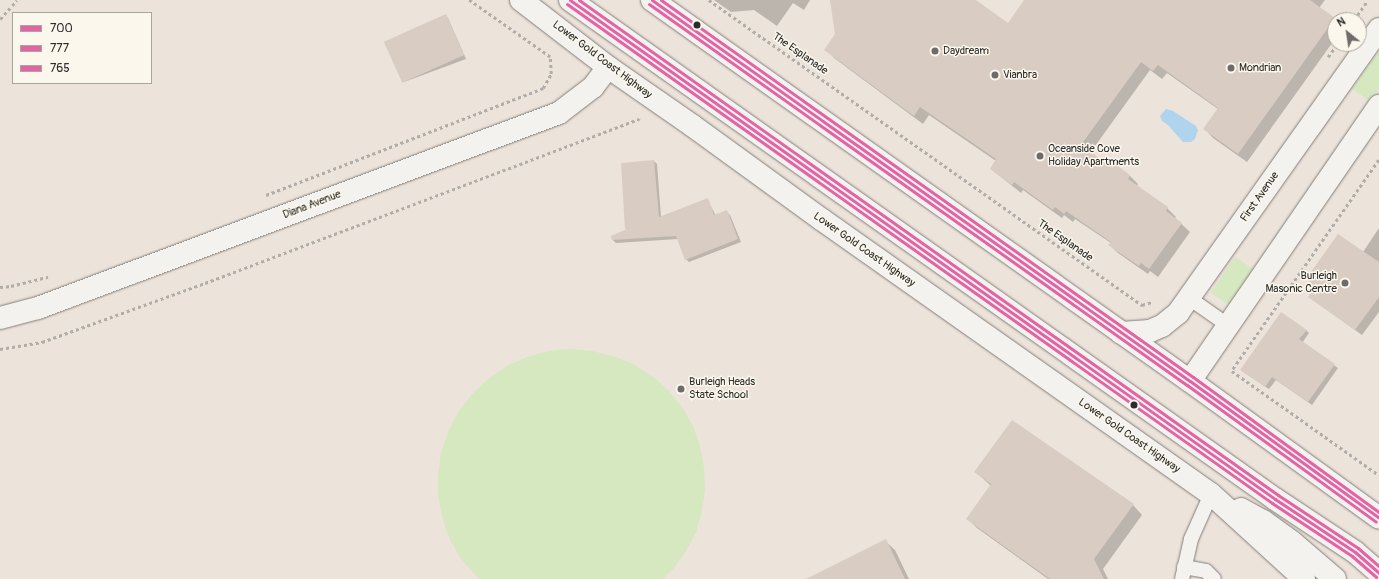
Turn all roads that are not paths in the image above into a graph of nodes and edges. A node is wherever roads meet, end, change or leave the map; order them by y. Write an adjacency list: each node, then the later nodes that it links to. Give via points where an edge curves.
1 (521, 0): 5 (main road, Lower Gold Coast Highway)
2 (570, 0): 15 (main road, via 1268,494 1355,552)
3 (652, 0): 10 (main road)
4 (1379, 29): 7 (main road, First Avenue)
5 (608, 67): 8 (main road, Diana Avenue, via 593,87 559,113 38,308); 12 (main road, Lower Gold Coast Highway)
6 (1379, 106): 9 (main road)
7 (1189, 298): 9 (lane); 10 (main road, First Avenue, via 1178,313 1162,326 1150,331)
8 (0, 318)
9 (1229, 326): 11 (main road)
10 (1121, 333): 11 (main road)
11 (1190, 381): 13 (main road)
12 (1212, 494): 14 (lane, via 1191,540); 17 (main road, Lower Gold Coast Highway); 18 (main road, Lower Gold Coast Highway, via 1263,521 1305,551)
13 (1379, 518)
14 (1183, 573): 16 (lane, via 1206,571)
15 (1379, 573)
16 (1214, 579)
17 (1304, 579)
18 (1335, 579)

